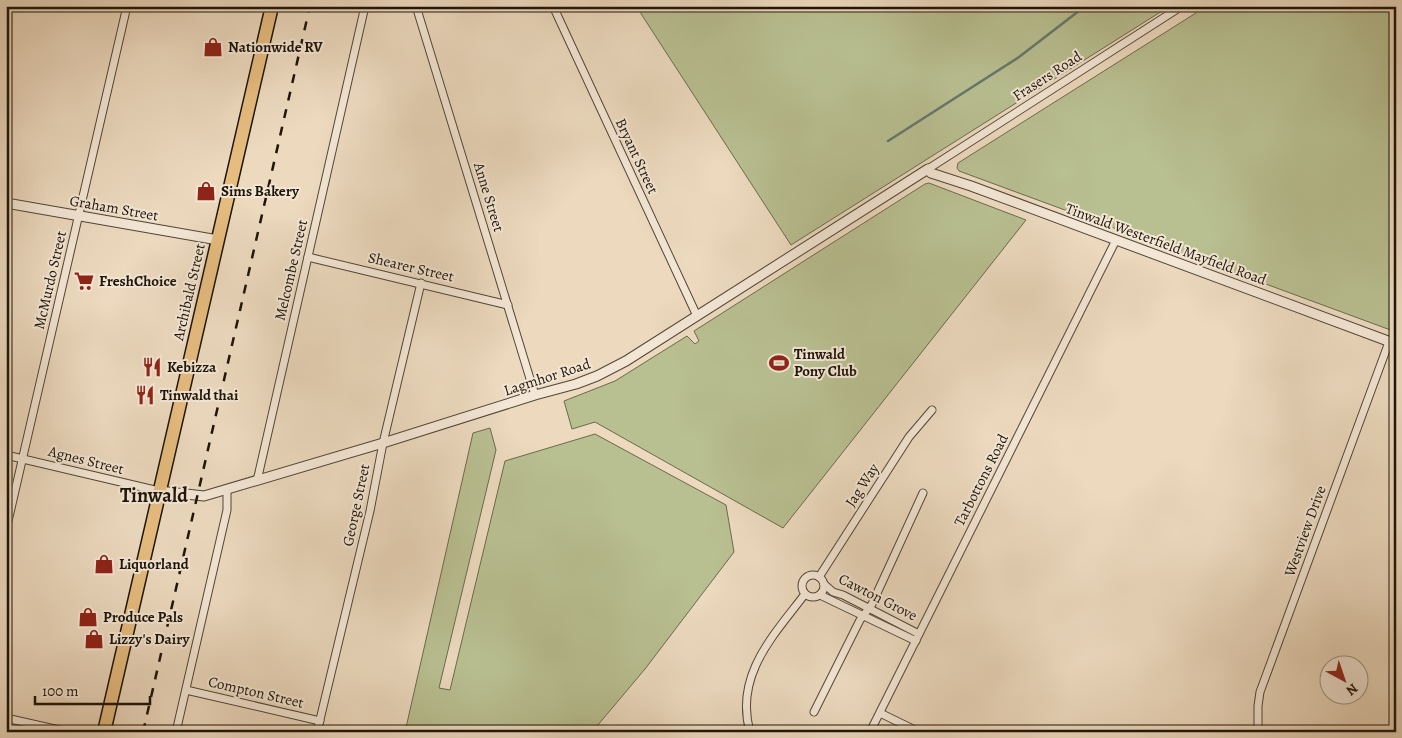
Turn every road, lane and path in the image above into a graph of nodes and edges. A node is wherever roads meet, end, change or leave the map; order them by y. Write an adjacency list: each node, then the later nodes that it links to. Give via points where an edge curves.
1 (127, 6): 9 (street, McMurdo Street)
2 (272, 6): 10 (highway, Archibald Street)
3 (365, 6): 12 (street, Melcombe Street)
4 (416, 6): 14 (street, Anne Street)
5 (553, 6): 15 (street, Bryant Street)
6 (1182, 6): 7 (street, Frasers Road)
7 (928, 168): 11 (street, Tinwald Westerfield Mayfield Road, via 931,173); 15 (street, Lagmhor Road)
8 (6, 202): 9 (street, Graham Street)
9 (79, 216): 10 (street, Graham Street); 21 (street, McMurdo Street)
10 (218, 240): 24 (highway, Archibald Street)
11 (1116, 240): 16 (street, Tinwald Westerfield Mayfield Road); 33 (street, Tarbottons Road)
12 (308, 257): 13 (street, Shearer Street); 22 (street, Melcombe Street)
13 (421, 283): 14 (street, Shearer Street); 19 (street, George Street)
14 (508, 305): 17 (street, Anne Street)
15 (697, 316): 17 (street, Lagmhor Road, via 612,369 576,384)
16 (1393, 343): 47 (street, Westview Drive, via 1260,692)
17 (535, 395): 19 (street, Lagmhor Road)
18 (932, 410): 27 (street, Jag Way, via 910,437)
19 (383, 443): 22 (street, Lagmhor Road); 39 (street, George Street, via 370,512)
20 (6, 455): 21 (street, Agnes Street)
21 (23, 459): 24 (street, Agnes Street); 26 (street, McMurdo Street)
22 (257, 481): 23 (street, Lagmhor Road)
23 (227, 489): 24 (street, Lagmhor Road, via 198,496); 35 (street, via 227,510)
24 (159, 491): 41 (highway, Archibald Street)
25 (924, 493): 31 (street)
26 (6, 530)
27 (819, 577): 28 (street); 29 (street, via 804,579)
28 (824, 584): 30 (street); 31 (street, Cawton Grove)
29 (805, 594): 30 (street, via 812,597); 44 (street, via 770,638 753,671 747,706)
30 (820, 594): 32 (street, Cawton Grove)
31 (868, 608): 32 (street); 33 (street, Cawton Grove)
32 (863, 616): 34 (street, Cawton Grove); 36 (street)
33 (919, 634): 34 (street, Tarbottons Road)
34 (916, 641): 37 (street, Tarbottons Road)
35 (186, 690): 39 (street, Compton Street); 42 (street)
36 (814, 712)
37 (880, 712): 45 (street, Tarbottons Road); 46 (street)
38 (6, 718): 40 (street)
39 (320, 721): 43 (street, George Street)
40 (68, 732)
41 (104, 732)
42 (176, 732)
43 (317, 732)
44 (750, 732)
45 (870, 732)
46 (919, 732)
47 (1258, 732)

